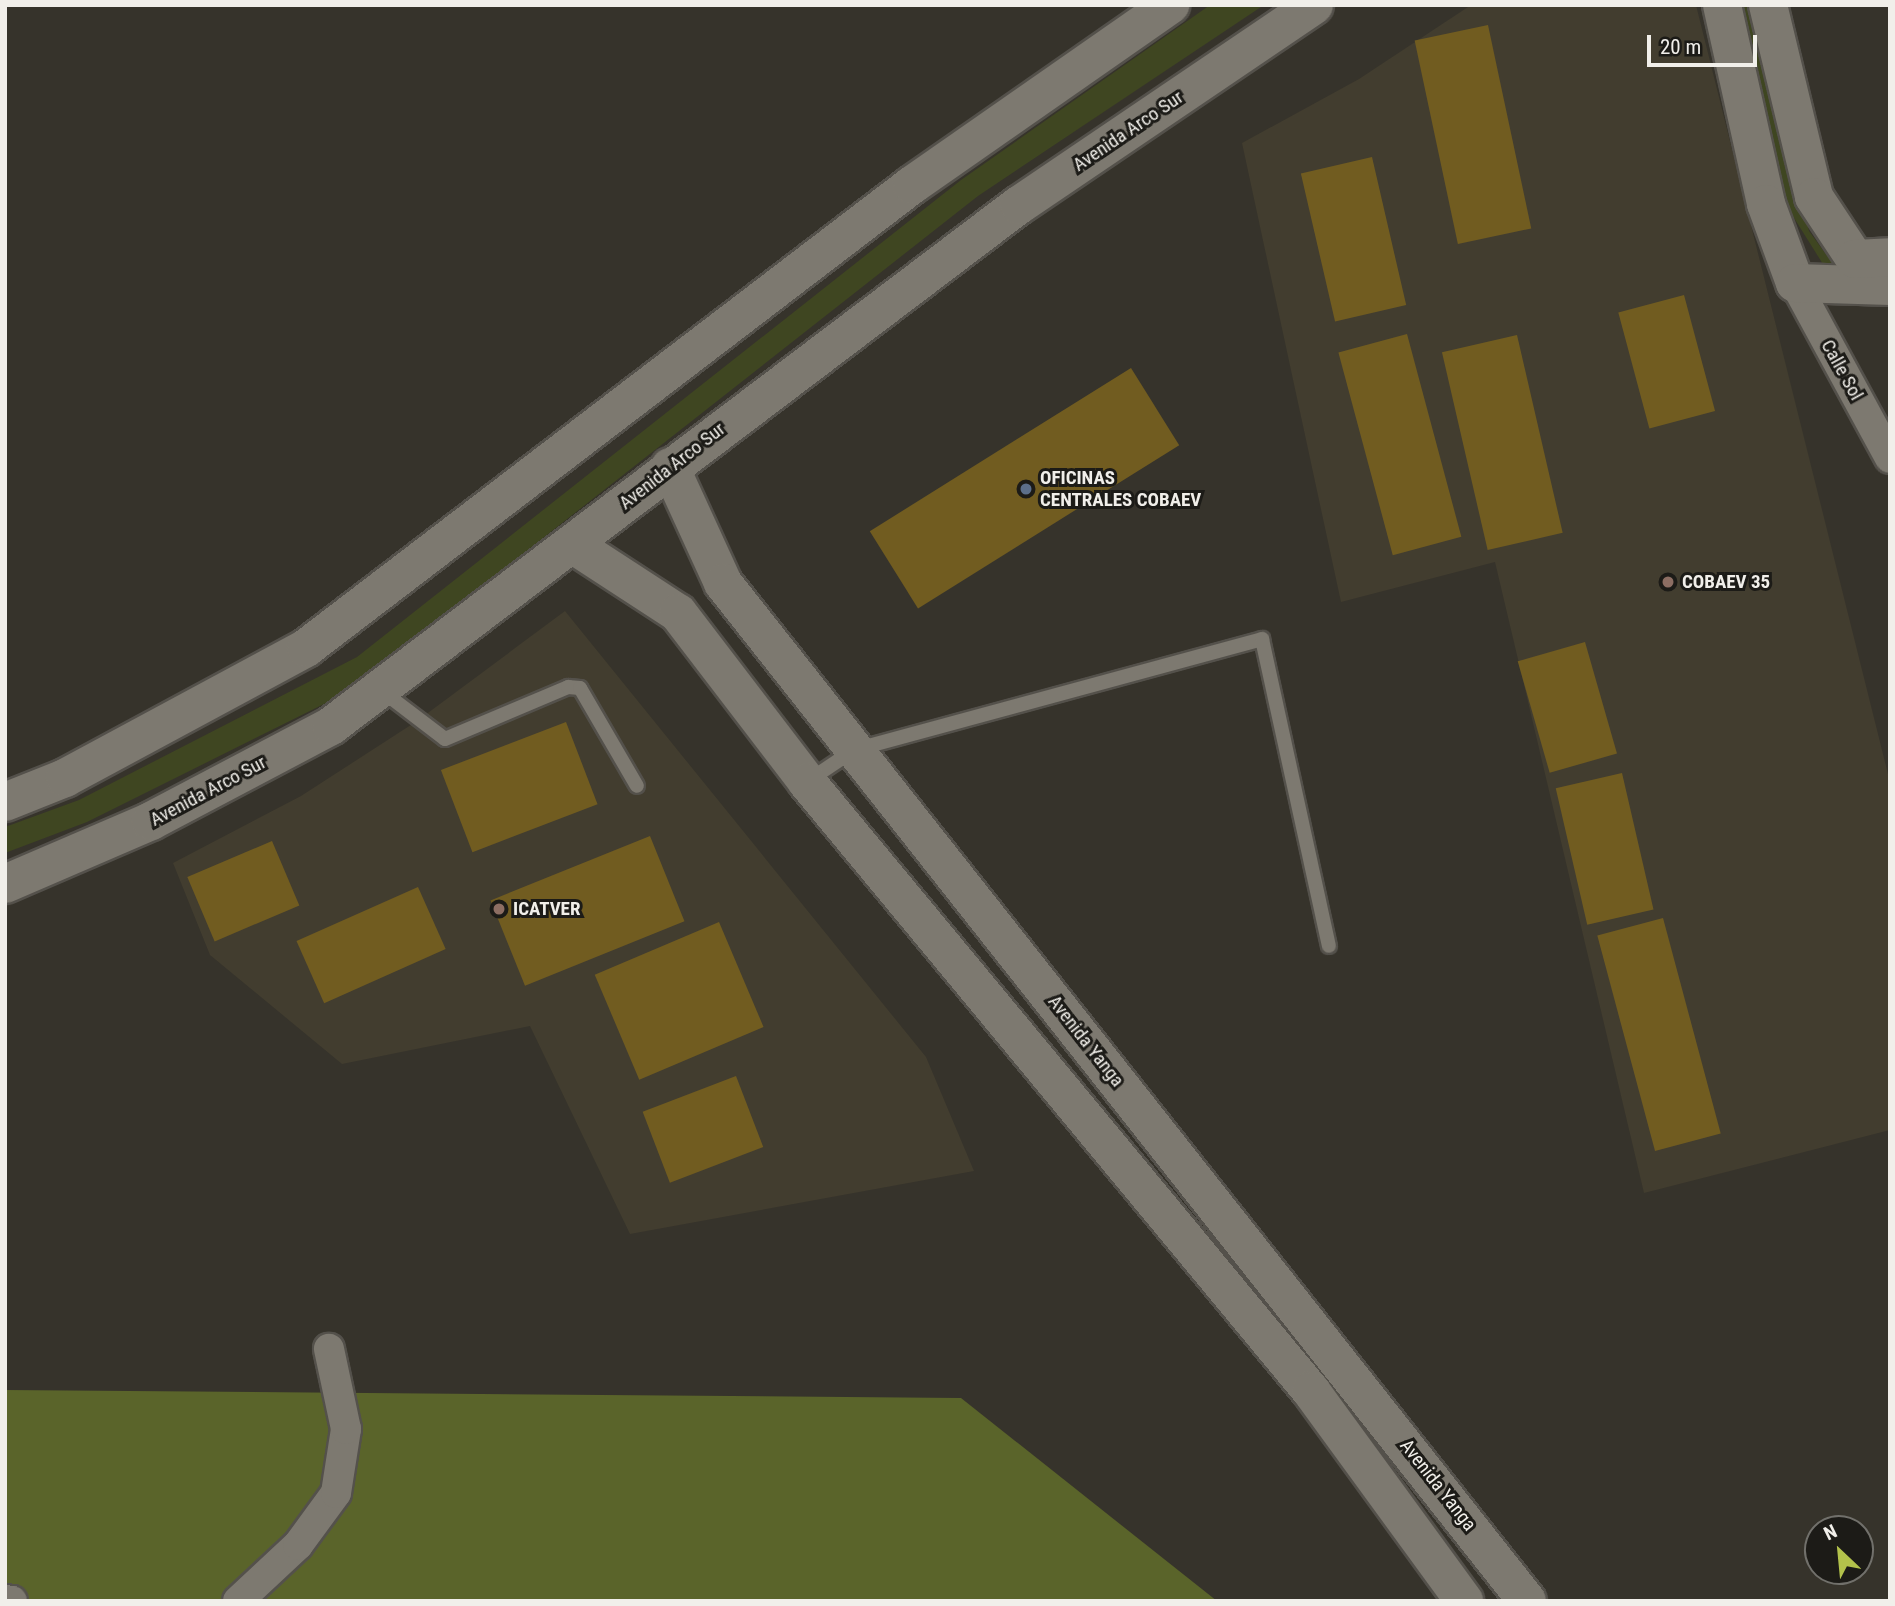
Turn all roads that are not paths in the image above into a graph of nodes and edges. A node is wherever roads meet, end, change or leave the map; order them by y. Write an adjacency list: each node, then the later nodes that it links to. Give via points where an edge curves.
1 (1170, 5): 17 (street, via 912,185 306,648 65,778)
2 (1314, 5): 9 (street, Avenida Arco Sur, via 1019,205)
3 (1722, 5): 6 (street, via 1766,204)
4 (1768, 5): 5 (street, via 1814,197 1855,258)
5 (1890, 257)
6 (1795, 283): 7 (street); 8 (street, Calle Sol)
7 (1890, 286)
8 (1890, 458)
9 (670, 467): 10 (street, Avenida Arco Sur); 11 (street, Avenida Yanga)
10 (572, 544): 12 (street); 13 (street, Avenida Arco Sur)
11 (723, 583): 12 (street); 14 (street, Avenida Yanga)
12 (678, 613): 15 (street)
13 (380, 689): 16 (lane, via 445,739 568,687 580,688); 18 (street, Avenida Arco Sur, via 331,726 151,821)
14 (854, 750): 15 (lane); 19 (lane, via 1262,639); 25 (street, Avenida Yanga)
15 (807, 782): 24 (street, via 1311,1391)
16 (637, 786)
17 (5, 802)
18 (5, 884)
19 (1329, 946)
20 (329, 1349): 23 (street, via 346,1429 336,1493 298,1545)
21 (5, 1600): 22 (street)
22 (12, 1601)
23 (239, 1601)
24 (1464, 1601)
25 (1527, 1601)

